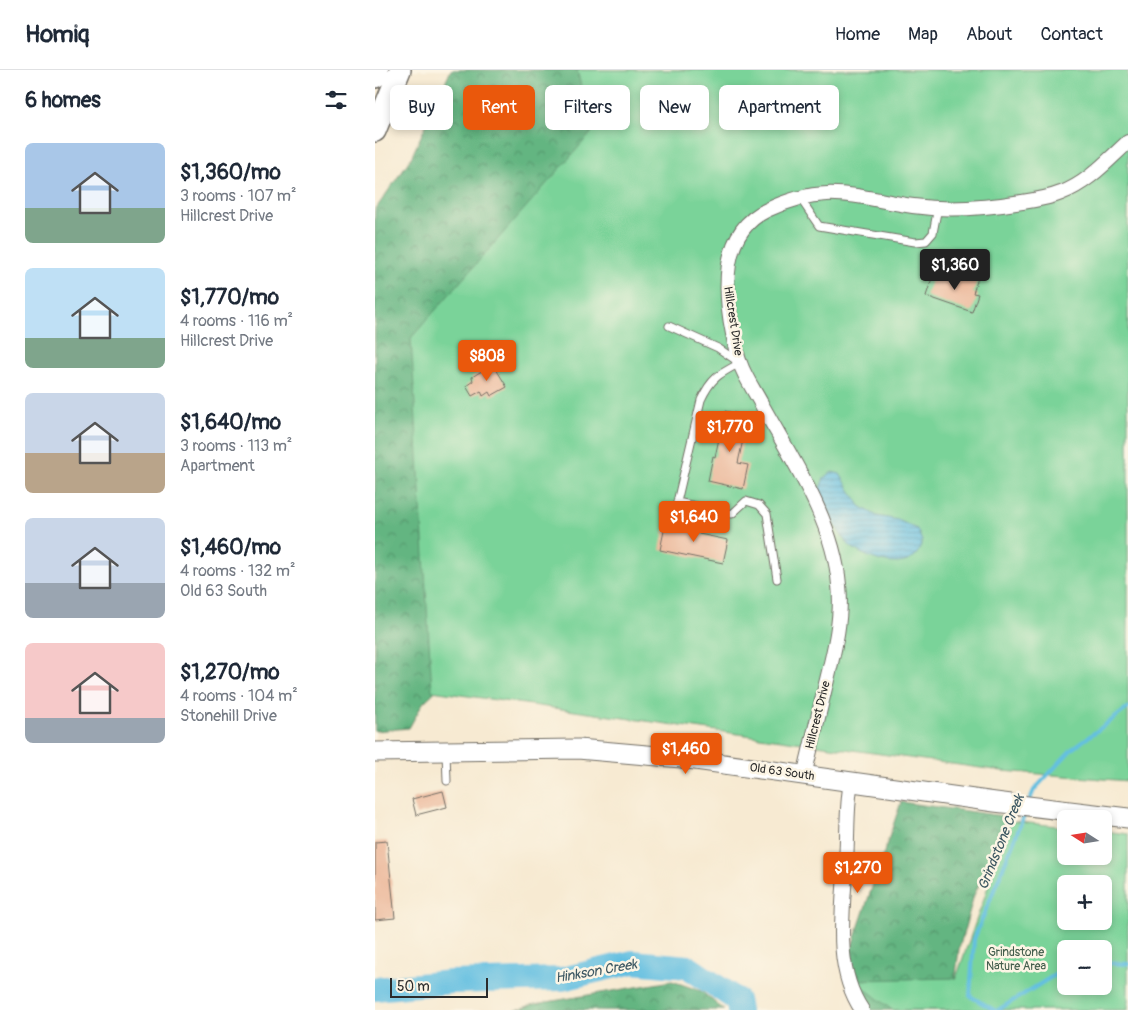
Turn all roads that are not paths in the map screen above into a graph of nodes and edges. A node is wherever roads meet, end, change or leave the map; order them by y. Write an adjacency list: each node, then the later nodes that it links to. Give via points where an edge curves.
1 (379, 70): 3 (main road)
2 (400, 70): 4 (main road)
3 (375, 77)
4 (375, 131)
5 (1128, 142): 7 (street, Hillcrest Drive, via 1091,176 1062,193 995,207)
6 (800, 198): 7 (street, Hillcrest Drive, via 841,193); 7 (lane, via 819,226 915,242 926,241 933,233); 9 (street, Hillcrest Drive, via 757,215 741,231 732,250 727,270 727,294)
7 (938, 207)
8 (669, 326): 9 (lane, via 718,348)
9 (740, 363): 10 (lane, via 719,374 708,385 701,400 677,502 733,514 746,501 759,505 767,514); 13 (street, Hillcrest Drive, via 807,488 830,539 839,585 833,656)
10 (777, 579)
11 (446, 750): 12 (main road, Old 63 South); 13 (main road, Old 63 South, via 578,748 681,758); 14 (lane)
12 (375, 752)
13 (804, 776): 15 (main road, Old 63 South)
14 (447, 781)
15 (851, 782): 16 (main road, Old 63 South); 17 (street, via 841,915 844,961 850,987)
16 (1128, 818)
17 (862, 1010)

